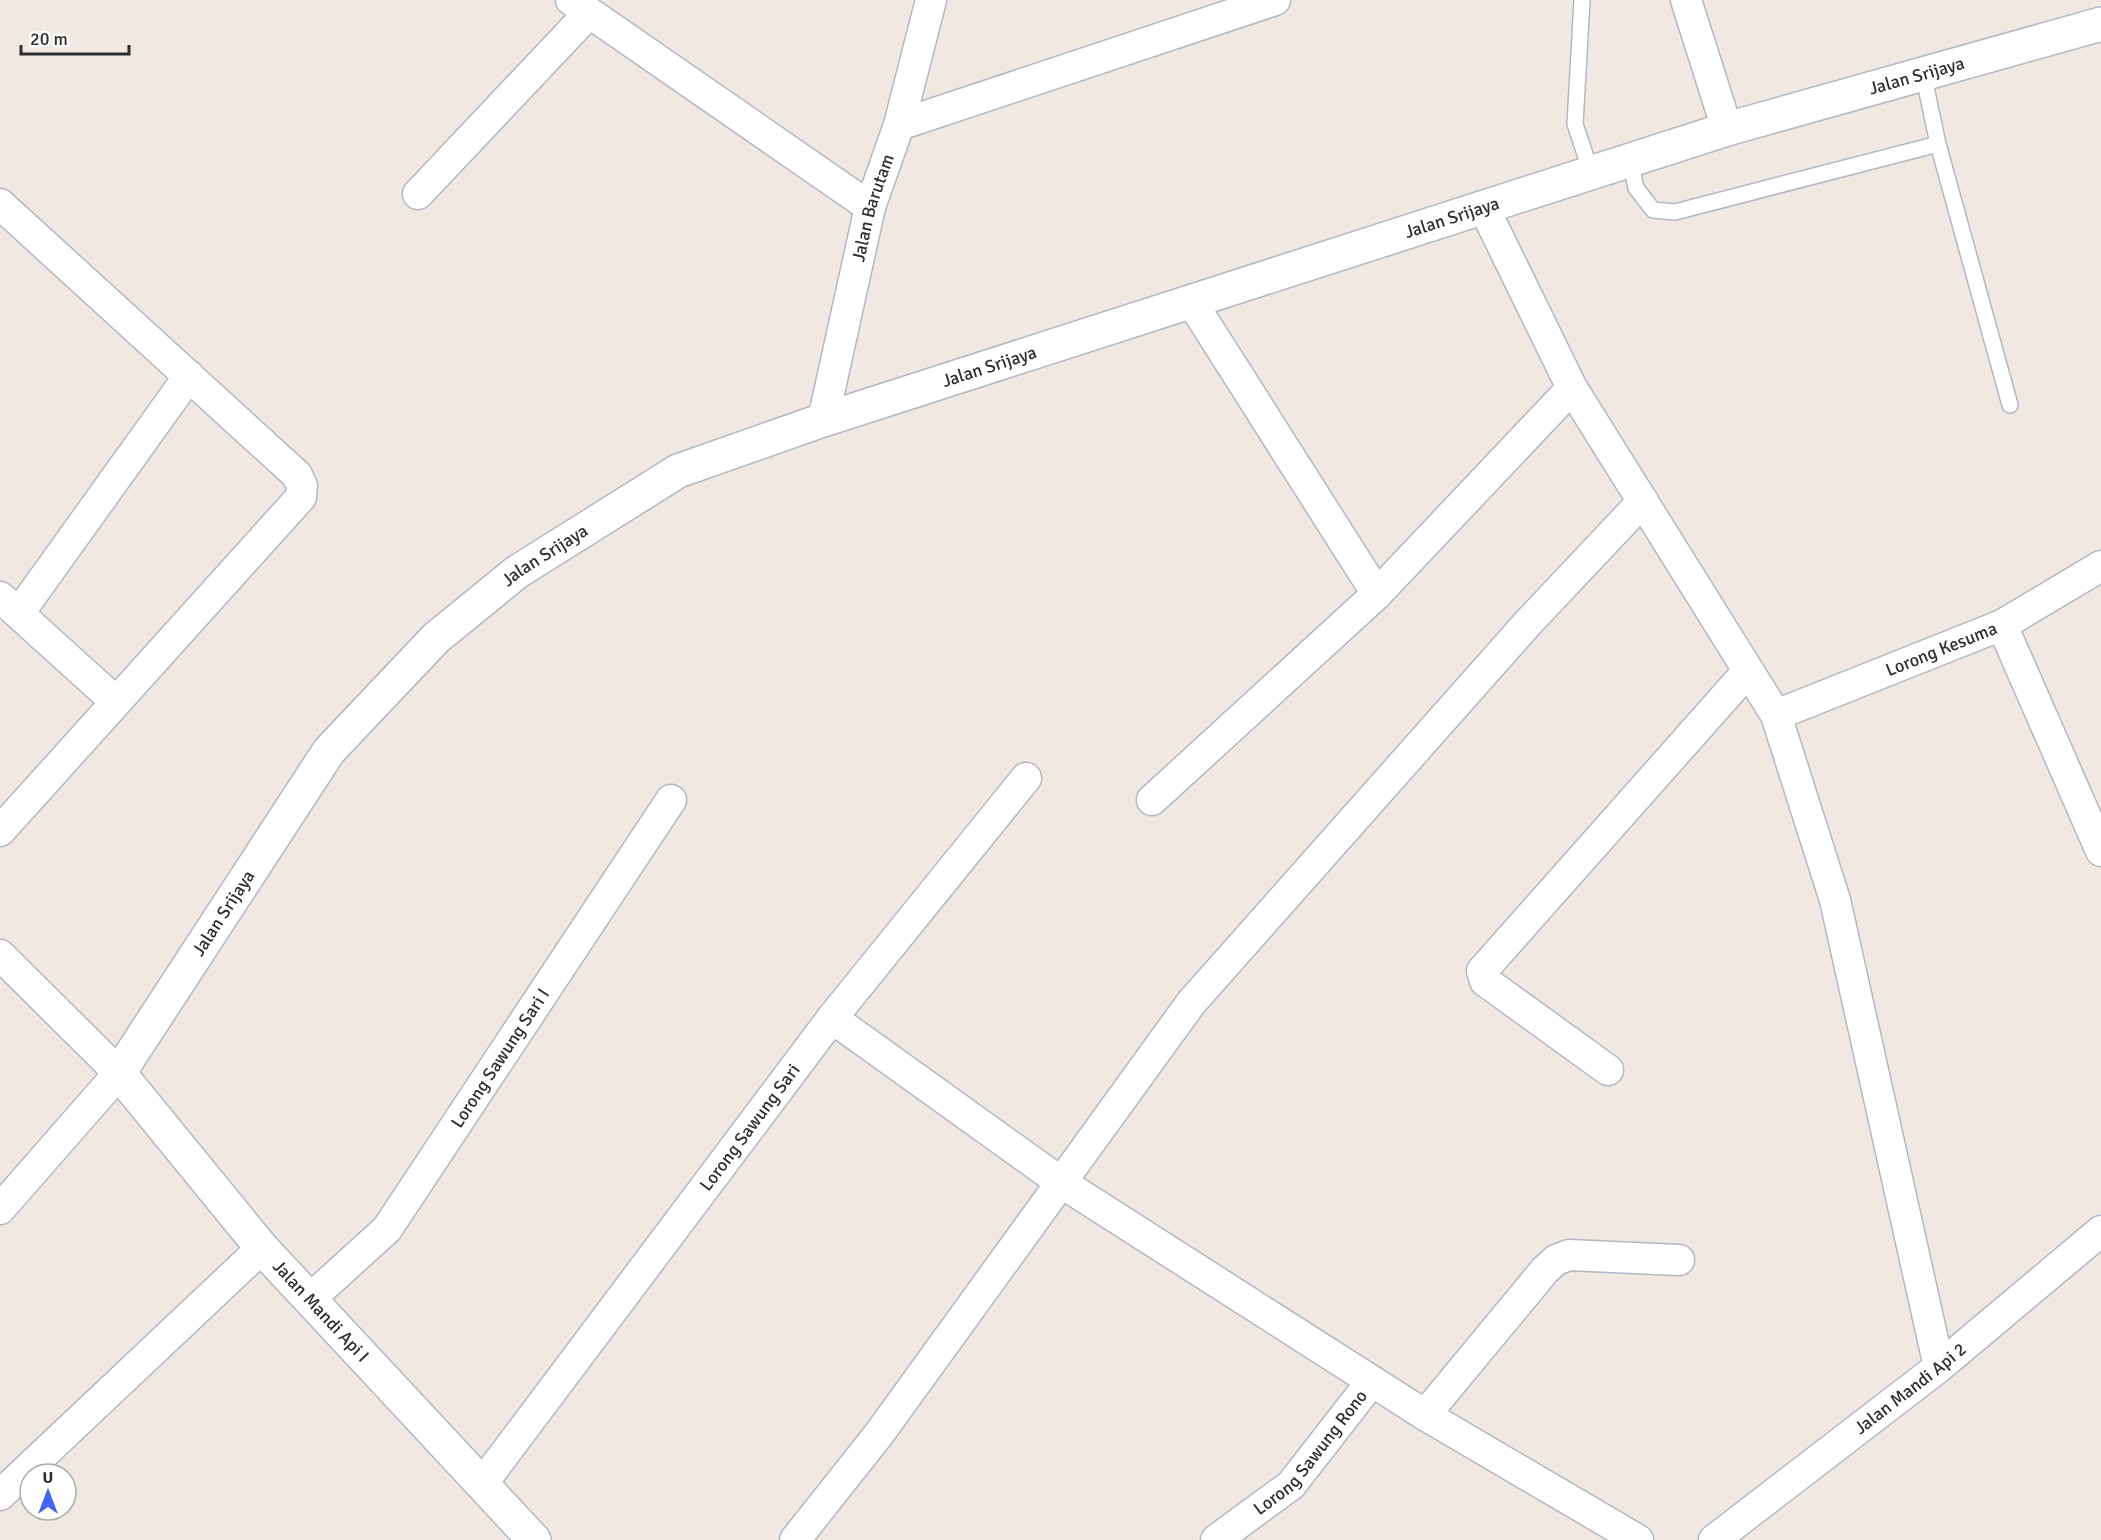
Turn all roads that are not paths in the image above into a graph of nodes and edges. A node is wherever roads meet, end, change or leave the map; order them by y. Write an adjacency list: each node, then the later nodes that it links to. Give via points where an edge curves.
1 (931, 0): 8 (street, Jalan Barutam)
2 (1275, 0): 8 (street)
3 (1582, 0): 12 (lane, via 1575,124)
4 (1686, 0): 9 (street)
5 (580, 6): 13 (street); 16 (street)
6 (2101, 24): 7 (street, Jalan Srijaya)
7 (1923, 73): 9 (street, Jalan Srijaya); 10 (lane)
8 (899, 125): 16 (street, Jalan Barutam)
9 (1727, 129): 11 (street, Jalan Srijaya)
10 (1938, 144): 11 (lane, via 1675,212 1653,210 1635,188); 20 (lane)
11 (1629, 160): 12 (street, Jalan Srijaya)
12 (1591, 172): 15 (street, Jalan Srijaya)
13 (418, 194)
14 (0, 204): 18 (street)
15 (1484, 206): 17 (street, Jalan Srijaya); 19 (street)
16 (870, 207): 21 (street, Jalan Barutam)
17 (1191, 301): 21 (street, Jalan Srijaya); 24 (street)
18 (189, 376): 25 (street); 28 (street, via 297,475 301,497)
19 (1572, 388): 22 (street); 24 (street)
20 (2010, 405)
21 (822, 420): 38 (street, Jalan Srijaya, via 678,471 517,572 436,638 329,751)
22 (1643, 501): 27 (street); 39 (street, via 1527,624 1191,1003)
23 (2101, 566): 26 (street, Lorong Kesuma)
24 (1377, 594): 32 (street)
25 (9, 605): 28 (street)
26 (2002, 625): 29 (street, Lorong Kesuma); 34 (street)
27 (1748, 671): 29 (street); 37 (street, via 1482,971 1485,981)
28 (115, 700): 33 (street)
29 (1776, 716): 45 (street, via 1835,900)
30 (1026, 778): 36 (street, Lorong Sawung Sari)
31 (671, 800): 44 (street, Lorong Sawung Sari I, via 387,1229)
32 (1152, 800)
33 (0, 831)
34 (2101, 850)
35 (0, 955): 38 (street)
36 (831, 1018): 39 (street); 48 (street, Lorong Sawung Sari)
37 (1608, 1071)
38 (119, 1074): 40 (street); 42 (street, Jalan Mandi Api I)
39 (1062, 1184): 46 (street); 51 (street, via 879,1434)
40 (0, 1209)
41 (2101, 1231): 45 (street, Jalan Mandi Api 2)
42 (262, 1248): 44 (street, Jalan Mandi Api I); 49 (street)
43 (1679, 1260): 47 (street, via 1569,1255 1556,1260)
44 (310, 1299): 48 (street, Jalan Mandi Api I)
45 (1939, 1367): 54 (street, Jalan Mandi Api 2)
46 (1372, 1381): 47 (street); 52 (street, Lorong Sawung Rono, via 1291,1485)
47 (1425, 1415): 53 (street)
48 (482, 1484): 50 (street, Jalan Mandi Api I)
49 (0, 1495)
50 (534, 1540)
51 (795, 1540)
52 (1216, 1540)
53 (1638, 1540)
54 (1714, 1540)

